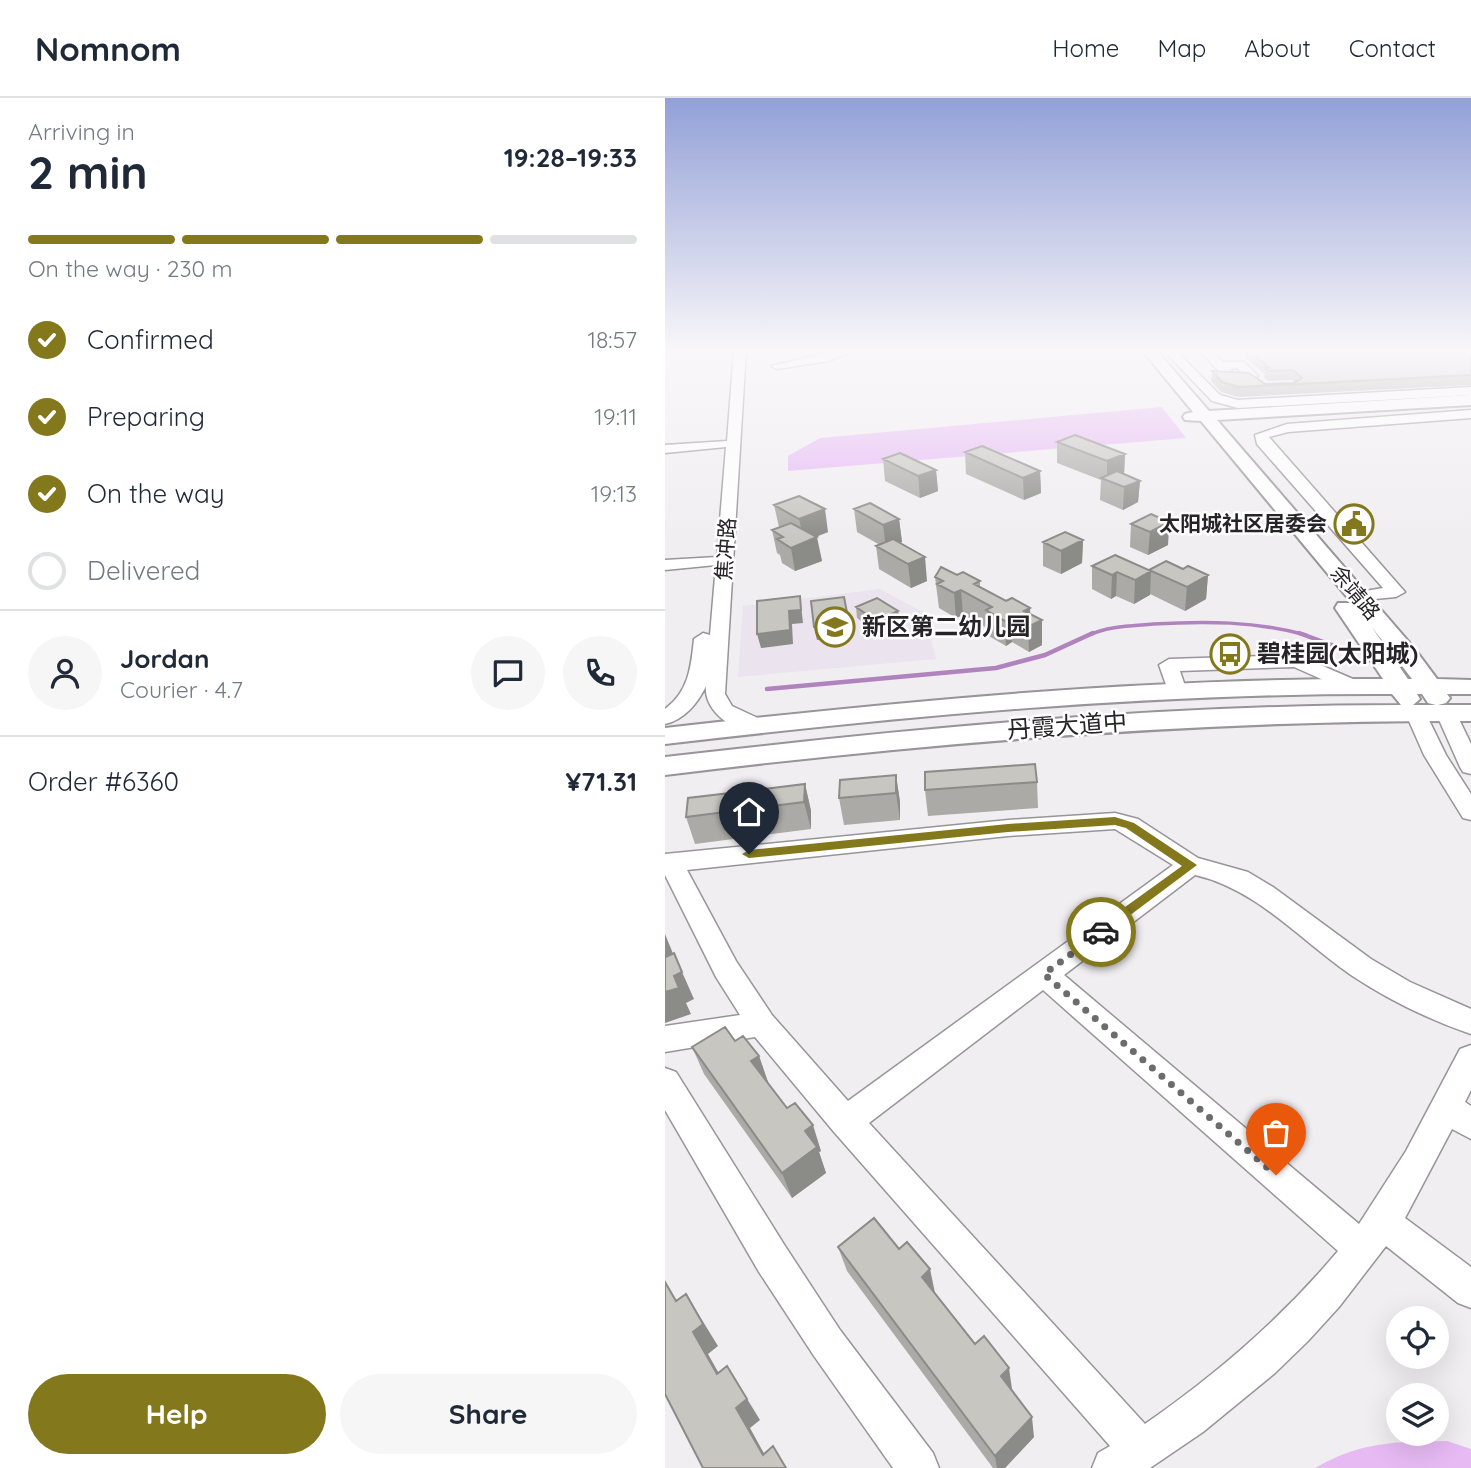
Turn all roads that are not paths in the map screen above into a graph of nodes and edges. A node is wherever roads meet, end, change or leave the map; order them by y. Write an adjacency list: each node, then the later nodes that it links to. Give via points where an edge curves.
1 (726, 414): 8 (street, 焦冲路)
2 (735, 414): 19 (street, 焦冲路, via 715,694 728,713)
3 (1195, 414): 7 (main road, 余靖路)
4 (1250, 414): 7 (main road)
5 (1373, 414): 7 (main road)
6 (1418, 414): 12 (street, via 1279,429 1262,435 1262,441 1396,592)
7 (1201, 421): 12 (main road, 余靖路); 13 (main road, 余靖路, via 1339,598)
8 (723, 444): 9 (street); 10 (street, 焦冲路)
9 (665, 449)
10 (711, 561): 11 (street); 18 (street, 焦冲路, via 700,676 688,701)
11 (665, 565)
12 (1359, 597): 14 (main road, 余靖路)
13 (1401, 686): 14 (main road, 丹霞大道中); 16 (main road, 余靖路); 19 (main road, 丹霞大道中, via 1177,692)
14 (1431, 687): 15 (main road, 丹霞大道中); 17 (main road, 余靖路)
15 (1471, 687)
16 (1415, 712): 17 (main road, 丹霞大道中); 22 (main road, 丹霞大道中, via 1270,714 1055,727); 23 (street, via 1435,755)
17 (1458, 713): 21 (street)
18 (665, 718)
19 (755, 725): 20 (main road, 丹霞大道中)
20 (665, 736)
21 (1469, 760)
22 (665, 766)
23 (1471, 812)
24 (668, 862): 25 (street, via 1115,821 1130,825); 28 (street, via 726,969)
25 (1191, 865): 26 (street); 27 (street, via 1239,879 1361,967)
26 (1044, 974): 33 (street); 34 (street)
27 (1471, 1022)
28 (762, 1024): 29 (street); 33 (street)
29 (665, 1039)
30 (1471, 1058): 32 (street)
31 (665, 1082): 37 (street, via 827,1343)
32 (1459, 1115): 34 (street)
33 (845, 1122): 36 (street)
34 (1372, 1235): 35 (street); 36 (street, via 1313,1310 1252,1369)
35 (1471, 1290)
36 (1128, 1459)
37 (918, 1468)

